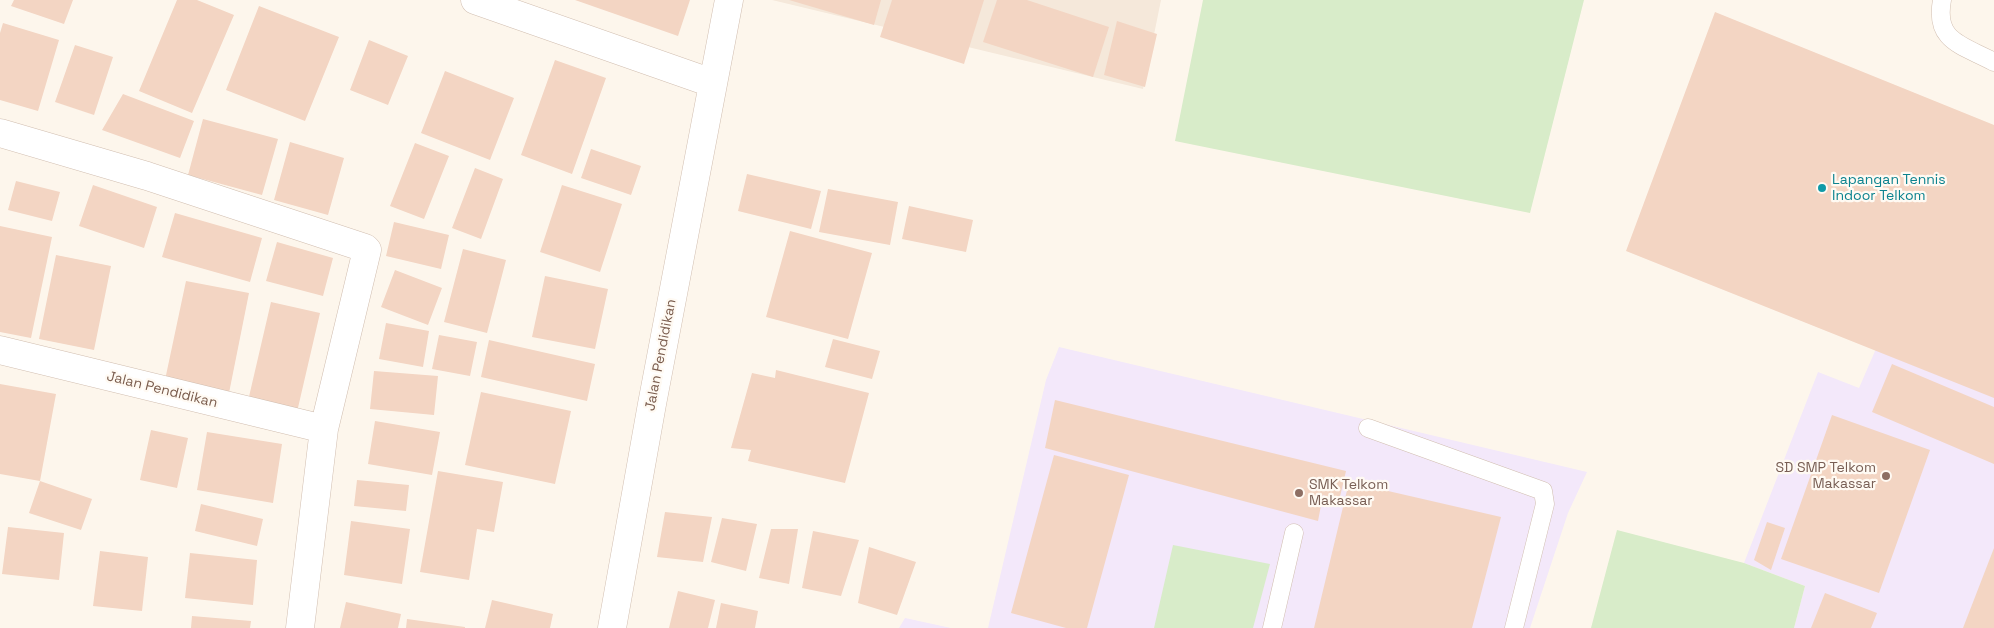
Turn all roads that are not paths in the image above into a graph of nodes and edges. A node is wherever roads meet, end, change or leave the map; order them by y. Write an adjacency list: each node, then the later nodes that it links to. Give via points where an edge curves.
1 (475, 0): 5 (street)
2 (729, 0): 5 (street, Jalan Pendidikan)
3 (1942, 0): 4 (lane, via 1940,18 1947,36)
4 (1994, 62)
5 (712, 82): 12 (street, Jalan Pendidikan)
6 (0, 133): 9 (street, via 148,176 365,248 367,251)
7 (0, 350): 9 (street, Jalan Pendidikan)
8 (1368, 428): 14 (lane, via 1543,492 1545,504)
9 (324, 429): 11 (street)
10 (1294, 532): 13 (lane)
11 (300, 628)
12 (612, 628)
13 (1272, 628)
14 (1514, 628)

